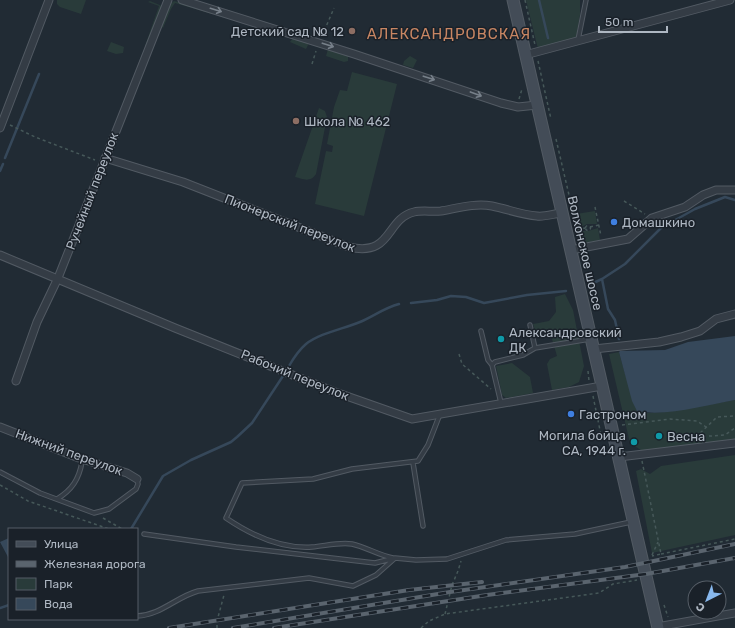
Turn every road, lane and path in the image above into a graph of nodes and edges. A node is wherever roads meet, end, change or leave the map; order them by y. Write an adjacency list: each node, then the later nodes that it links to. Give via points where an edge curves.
1 (49, 0): 17 (street)
2 (168, 0): 19 (street, Ручейный переулок)
3 (182, 0): 15 (street, one-way to 15)
4 (513, 0): 12 (main road, Волхонское шоссе)
5 (525, 0): 11 (path)
6 (586, 0): 10 (lane)
7 (730, 0): 10 (street)
8 (334, 8): 9 (path)
9 (323, 35)
10 (578, 41): 11 (street)
11 (537, 52): 12 (street); 16 (path)
12 (525, 55): 14 (main road, Волхонское шоссе)
13 (523, 88): 15 (path)
14 (537, 105): 15 (street); 24 (main road, Волхонское шоссе)
15 (516, 107)
16 (552, 121)
17 (1, 125): 19 (path)
18 (554, 133): 21 (path)
19 (104, 161): 24 (street, Пионерский переулок, via 183,182 349,247 363,250 380,244 402,220 414,212 478,205 537,216); 32 (street, Ручейный переулок)
20 (735, 190): 30 (street, via 716,190 684,207 652,218 628,239)
21 (569, 197)
22 (624, 201): 25 (path)
23 (595, 207): 27 (path)
24 (561, 213): 30 (main road, Волхонское шоссе)
25 (650, 217)
26 (576, 224): 28 (path)
27 (599, 226): 28 (path); 29 (path)
28 (577, 230): 30 (path)
29 (602, 239)
30 (576, 248): 36 (main road, Волхонское шоссе)
31 (0, 255): 32 (street, Рабочий переулок)
32 (58, 278): 40 (street, Ручейный переулок); 44 (street, Рабочий переулок, via 175,328 385,410 412,419)
33 (735, 314): 36 (street, via 716,319 700,331 659,342)
34 (530, 325): 37 (lane)
35 (481, 331): 39 (lane, via 488,360)
36 (592, 344): 37 (lane); 41 (main road, Волхонское шоссе)
37 (535, 348): 39 (lane, via 523,355)
38 (459, 354): 43 (path, via 462,364 492,390)
39 (492, 365): 43 (lane)
40 (16, 381)
41 (602, 386): 43 (street, Рабочий переулок); 53 (main road, Волхонское шоссе)
42 (593, 398): 50 (path, via 602,440)
43 (498, 403): 44 (street, Рабочий переулок)
44 (440, 413): 55 (lane, via 428,445 418,461)
45 (735, 416): 48 (path, via 717,417)
46 (622, 424): 48 (path, via 670,418 697,421)
47 (0, 427): 54 (street, Нижний переулок)
48 (706, 427): 49 (path)
49 (696, 437)
50 (610, 439)
51 (735, 443): 52 (street)
52 (639, 455): 53 (street); 67 (path, via 644,467)
53 (619, 457): 61 (main road, Волхонское шоссе)
54 (79, 458): 57 (street, Нижний переулок, via 127,473); 59 (lane, via 82,462 78,478 68,492)
55 (413, 463): 62 (lane); 70 (lane, via 402,462 352,469 313,478 242,484 226,518 248,533 291,546 352,544 379,556)
56 (0, 472): 59 (lane)
57 (137, 479): 60 (lane, via 136,489 109,509)
58 (0, 485): 63 (path, via 28,501)
59 (57, 499): 60 (lane)
60 (94, 513): 64 (path)
61 (632, 521): 68 (lane, via 575,534 506,540); 71 (main road, Волхонское шоссе)
62 (423, 526)
63 (106, 528)
64 (120, 528)
65 (144, 534): 70 (lane, via 375,562)
66 (735, 539): 69 (path)
67 (658, 541): 69 (path); 69 (path, via 651,558)
68 (462, 553): 70 (lane, via 446,559); 74 (path)
69 (661, 554)
70 (395, 558): 72 (lane, via 376,575 353,586 309,578)
71 (646, 578): 74 (path, via 613,584 599,592); 78 (main road, Волхонское шоссе)
72 (226, 589): 75 (lane, via 188,594 156,613); 76 (path)
73 (735, 613): 78 (street)
74 (445, 614): 77 (path, via 429,621)
75 (138, 616)
76 (217, 628)
77 (421, 628)
78 (658, 628)

